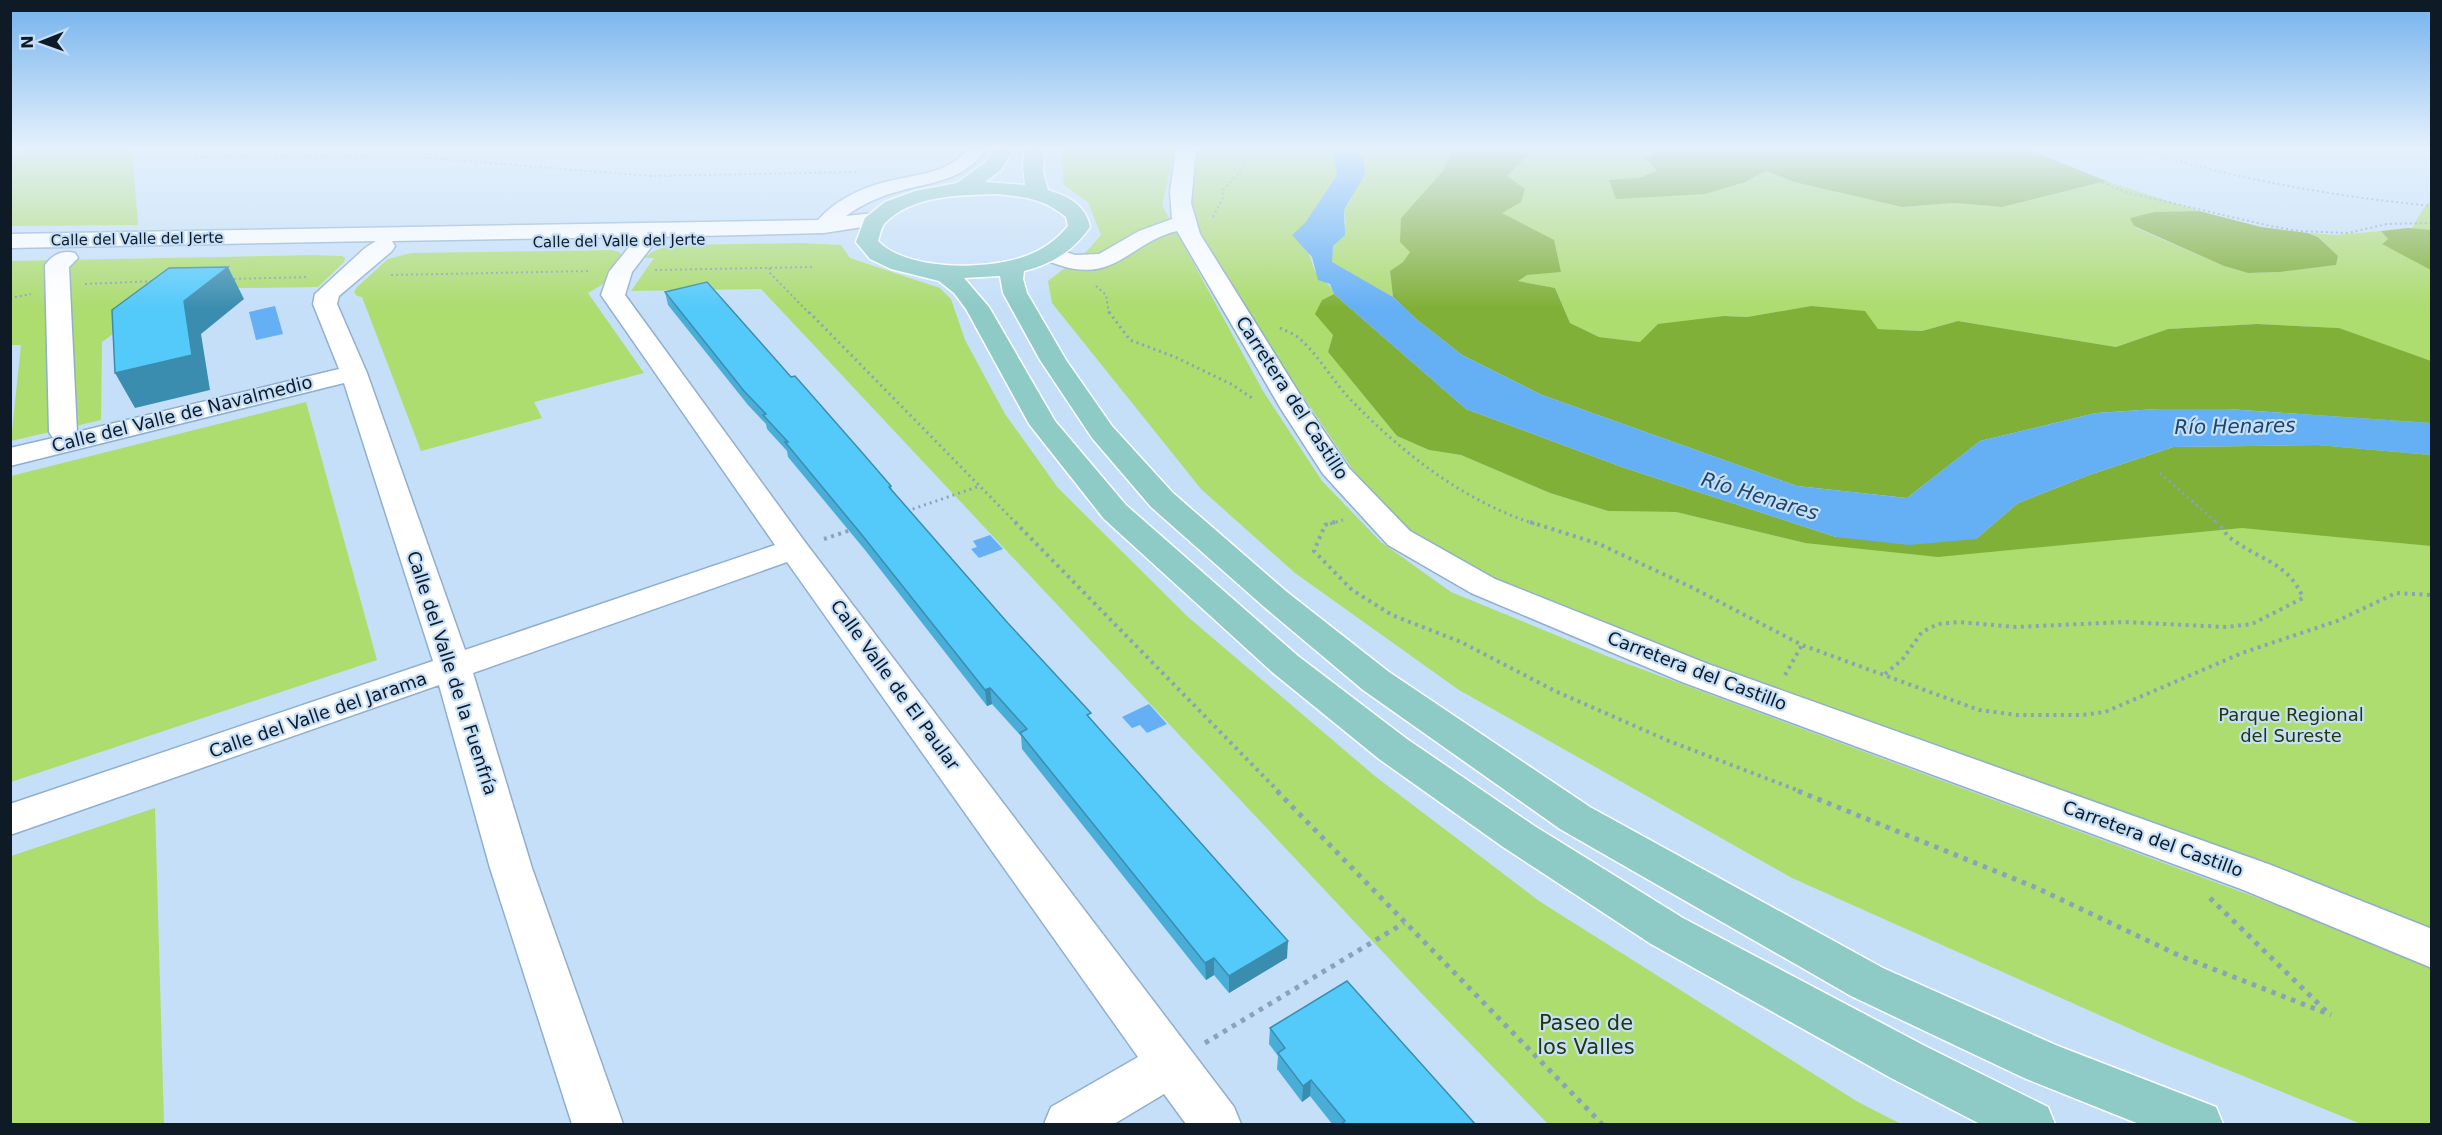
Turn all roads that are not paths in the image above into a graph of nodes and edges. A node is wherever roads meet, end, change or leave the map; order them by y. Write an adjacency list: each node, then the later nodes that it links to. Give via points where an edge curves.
1 (853, 202): 7 (street, via 838,211)
2 (906, 202): 5 (main road)
3 (1062, 202): 13 (main road, via 1076,214 1079,227 1070,241)
4 (1183, 202): 6 (street, Carretera del Castillo)
5 (874, 219): 7 (street, Calle del Valle del Jerte); 10 (main road, via 868,227)
6 (1198, 221): 13 (street, via 1154,230 1104,261 1081,264); 23 (street, Carretera del Castillo, via 1243,324 1295,410 1338,474 1399,538 1483,586 1695,673 2256,877)
7 (828, 232): 8 (street, Calle del Valle del Jerte); 9 (street, Calle del Valle del Jerte); 10 (street)
8 (10, 241)
9 (645, 241): 11 (street, Calle del Valle del Jerte); 20 (street, Calle Valle de El Paular, via 621,270 613,295)
10 (867, 242): 16 (main road, via 878,254 899,264)
11 (384, 246): 12 (street, Calle del Valle del Jerte); 17 (street, Calle del Valle de la Fuenfría, via 327,294 325,304)
12 (10, 252)
13 (1050, 254): 15 (main road)
14 (67, 258): 18 (street, via 57,265)
15 (1013, 266): 16 (main road, via 956,272); 29 (main road, via 1015,293 1053,360 1102,432 1162,500 1376,681 1575,818 1867,982 2041,1062)
16 (928, 270): 28 (main road, via 946,276 962,288 1043,424 1115,512 1285,664 1393,749 1518,836 1667,931)
17 (354, 373): 19 (street, Calle del Valle de Navalmedio); 21 (street, Calle del Valle de la Fuenfría)
18 (63, 432)
19 (10, 457)
20 (794, 549): 21 (street, Calle del Valle del Jarama); 24 (street, Calle Valle de El Paular)
21 (453, 668): 22 (street, Calle del Valle del Jarama); 25 (street, Calle del Valle de la Fuenfría, via 511,868)
22 (10, 820)
23 (2432, 949)
24 (1172, 1063): 26 (street); 27 (street, Calle Valle de El Paular)
25 (598, 1125)
26 (1069, 1125)
27 (1216, 1125)
28 (2030, 1125)
29 (2198, 1125)

